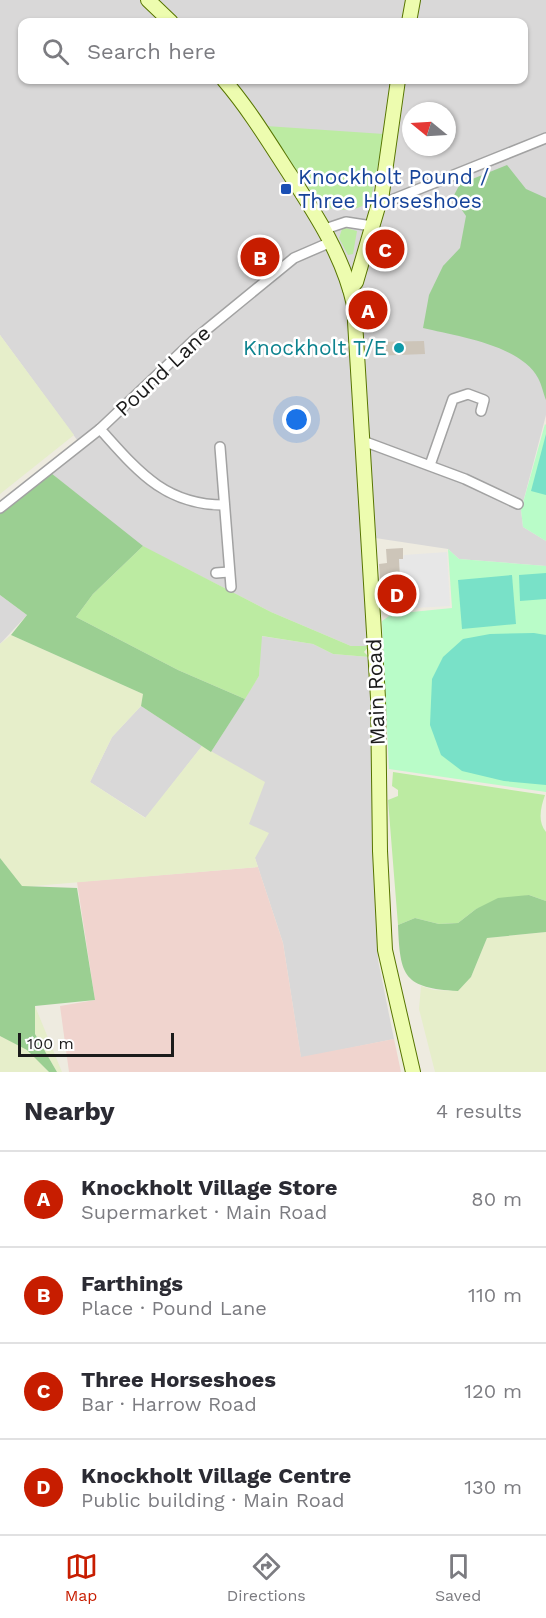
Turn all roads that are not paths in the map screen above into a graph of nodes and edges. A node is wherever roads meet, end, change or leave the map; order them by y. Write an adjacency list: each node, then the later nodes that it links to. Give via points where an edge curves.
1 (148, 0): 3 (street)
2 (413, 0): 4 (street)
3 (167, 18)
4 (410, 18)
5 (227, 84): 10 (street, Main Road)
6 (397, 84): 8 (street)
7 (546, 138): 8 (street)
8 (379, 205): 9 (street)
9 (372, 226): 10 (street, Pound Lane, via 346,222); 11 (street)
10 (328, 235): 11 (street, Main Road); 13 (street, Pound Lane, via 195,339)
11 (351, 289): 14 (street, Main Road)
12 (481, 411): 16 (street, via 484,400 468,394 453,399)
13 (100, 429): 18 (street, via 159,488 201,505); 19 (street, Pound Lane)
14 (363, 441): 16 (street); 23 (street, Main Road, via 378,698 386,950)
15 (223, 452): 18 (street)
16 (430, 465): 17 (street)
17 (518, 504)
18 (224, 505): 20 (street)
19 (0, 508)
20 (230, 572): 21 (street); 22 (street)
21 (216, 573)
22 (231, 586)
23 (413, 1072)

